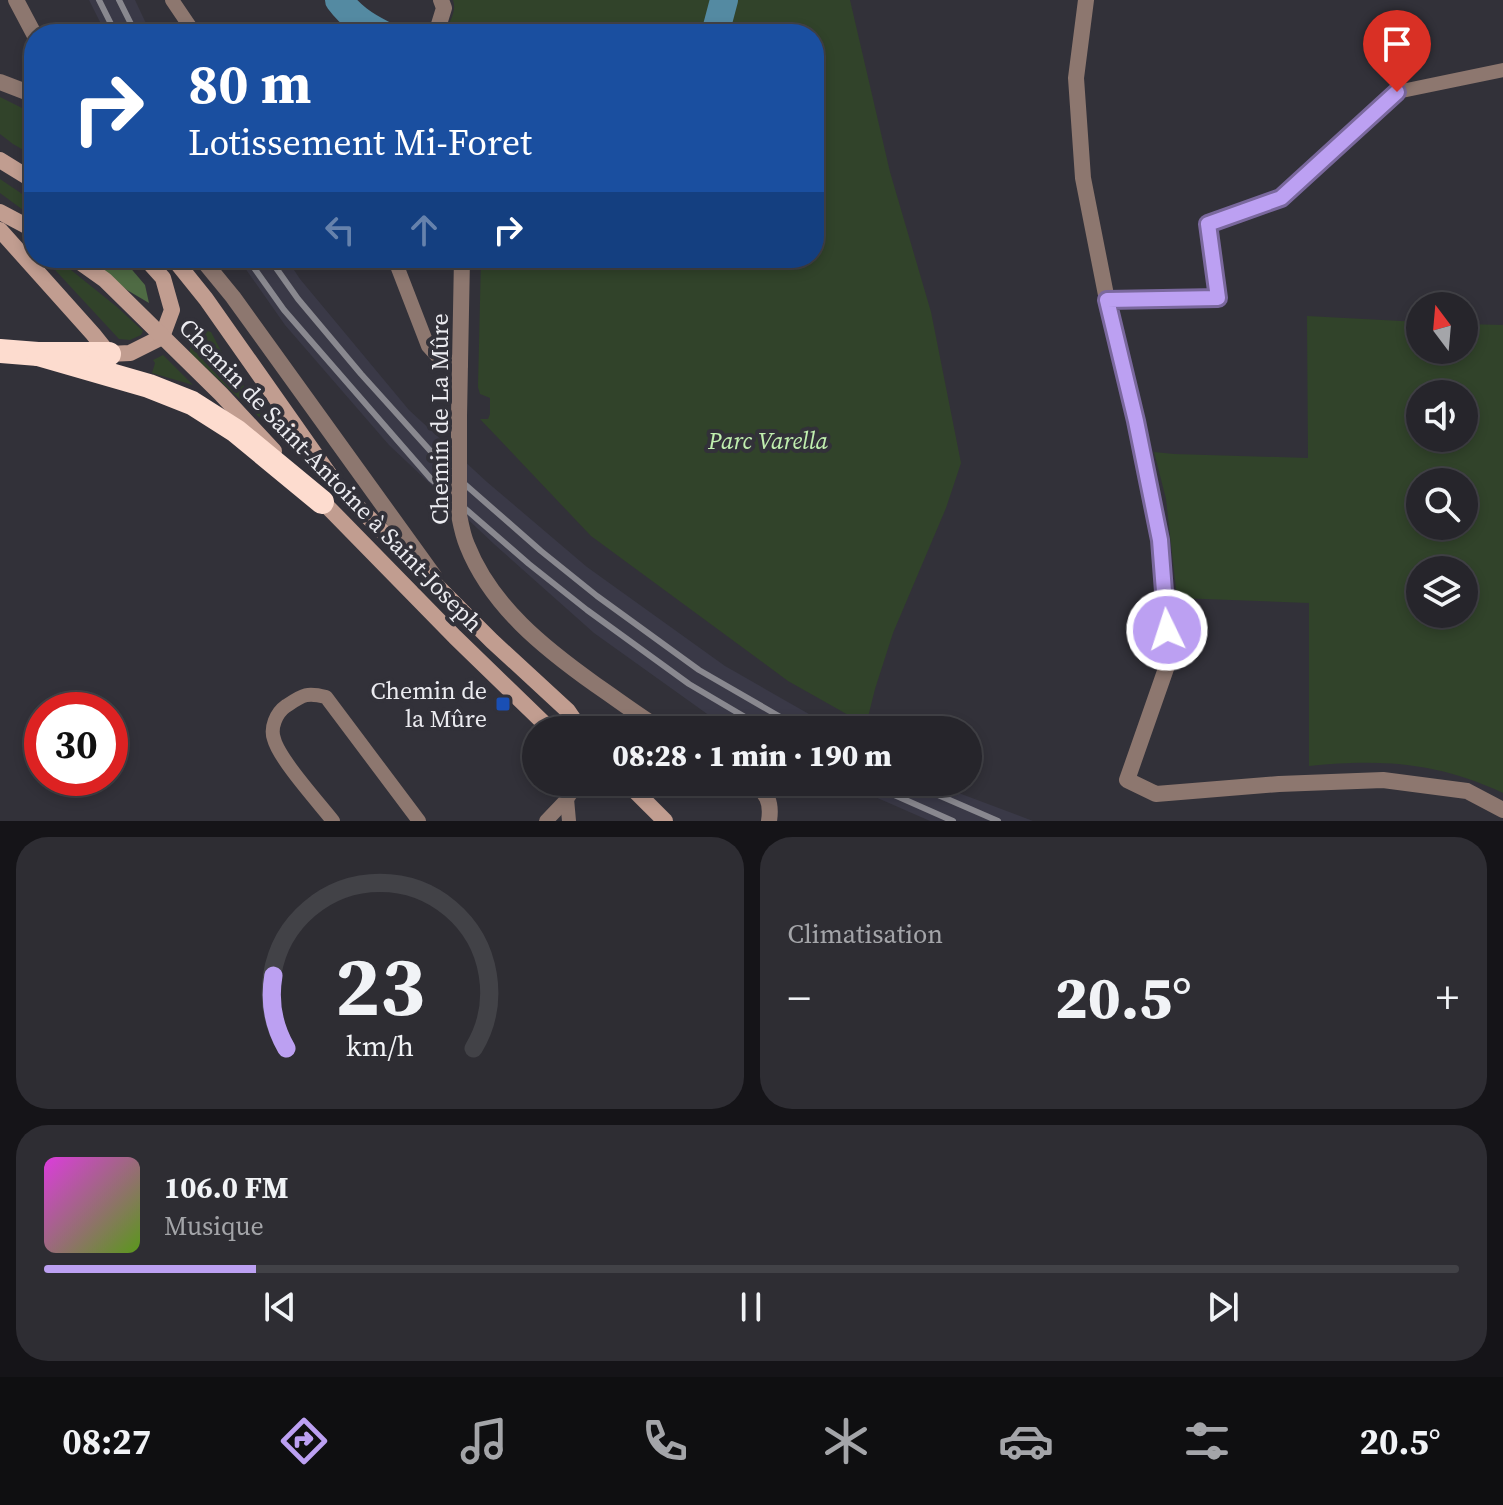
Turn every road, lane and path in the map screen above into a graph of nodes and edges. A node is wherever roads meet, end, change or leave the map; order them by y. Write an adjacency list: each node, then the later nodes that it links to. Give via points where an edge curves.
1 (16, 0): 5 (street)
2 (172, 0): 6 (lane)
3 (441, 0): 7 (street)
4 (1086, 0): 25 (street, via 1076,78 1083,178)
5 (29, 24)
6 (188, 24)
7 (440, 24)
8 (1503, 70): 25 (lane, via 1397,92 1281,198 1208,224 1218,298)
9 (0, 82): 10 (street)
10 (24, 91)
11 (0, 158): 12 (main road); 13 (main road)
12 (24, 168)
13 (24, 174)
14 (0, 212): 15 (main road)
15 (24, 225)
16 (0, 230): 17 (main road)
17 (24, 257)
18 (34, 268): 29 (main road)
19 (88, 268): 26 (main road, Chemin de Saint-Antoine à Saint-Joseph)
20 (154, 268): 26 (main road, via 163,278 172,310)
21 (181, 268): 32 (main road, Chemin de Saint-Antoine à Saint-Joseph, via 339,488)
22 (209, 268): 32 (street, Chemin de Saint-Antoine à Saint-Joseph)
23 (398, 268): 30 (lane, via 428,346 438,357)
24 (462, 268): 30 (street, Chemin de La Mûre)
25 (1107, 300): 40 (street, via 1160,540 1169,660 1127,780 1156,794 1383,780 1467,791)
26 (162, 337): 29 (main road, via 130,353); 31 (main road, Chemin de Saint-Antoine à Saint-Joseph)
27 (0, 351): 28 (highway)
28 (38, 354): 29 (highway); 31 (highway, via 192,403 236,431)
29 (109, 354)
30 (461, 365): 35 (street, Chemin de La Mûre, bridge, via 459,515 476,565 522,626)
31 (322, 502): 33 (main road, Chemin de Saint-Antoine à Saint-Joseph)
32 (448, 597): 34 (main road, Chemin de Saint-Antoine à Saint-Joseph)
33 (537, 716)
34 (571, 716)
35 (642, 716)
36 (569, 796): 39 (lane)
37 (640, 796): 45 (main road)
38 (767, 796): 46 (street)
39 (567, 799): 43 (lane); 44 (lane)
40 (1503, 810)
41 (333, 821): 42 (lane, via 272,737 279,711 303,695 326,697)
42 (419, 821)
43 (546, 821)
44 (569, 821)
45 (665, 821)
46 (769, 821)

